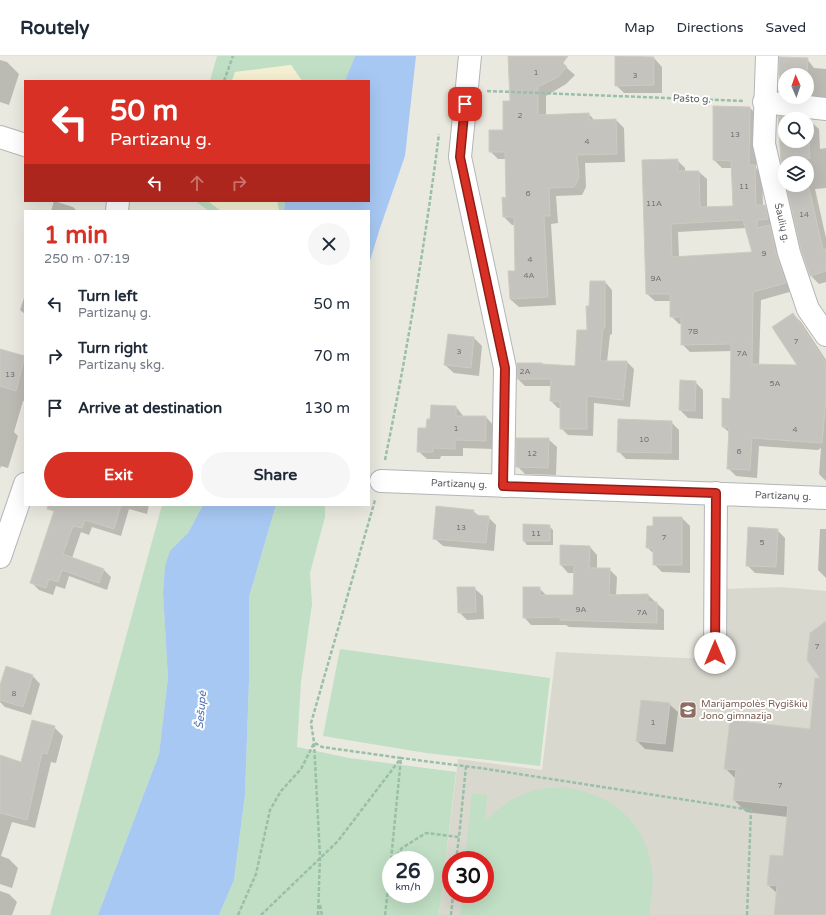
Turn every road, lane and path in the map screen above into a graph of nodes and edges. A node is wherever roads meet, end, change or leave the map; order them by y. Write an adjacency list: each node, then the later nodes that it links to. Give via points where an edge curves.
1 (233, 56): 4 (path)
2 (470, 56): 13 (street, via 460,157 505,368)
3 (767, 56): 6 (street, Šaulių g.)
4 (224, 80)
5 (496, 92): 6 (path, Pašto g.)
6 (764, 102): 7 (street); 11 (street, Šaulių g., via 764,144 789,253 808,309)
7 (826, 109)
8 (440, 127): 12 (path, via 429,214)
9 (0, 137): 10 (street)
10 (24, 145)
11 (826, 335)
12 (381, 481): 13 (street, Partizanų g.); 19 (path, via 311,723)
13 (503, 486): 15 (street, Partizanų g.)
14 (24, 487): 17 (street)
15 (716, 493): 16 (street, Partizanų g.); 18 (street)
16 (826, 498)
17 (0, 557)
18 (715, 653)
19 (314, 742): 20 (path, via 322,747); 26 (path); 30 (path, via 301,769 281,792 270,810 256,874)
20 (401, 758): 21 (path); 23 (path); 26 (path, via 338,841)
21 (466, 766): 22 (path); 36 (path, via 751,810)
22 (459, 837): 24 (path, via 426,833); 25 (path)
23 (392, 851)
24 (400, 851)
25 (457, 851)
26 (320, 857): 27 (path); 31 (path)
27 (318, 901): 32 (path); 33 (path)
28 (386, 903): 34 (path)
29 (452, 903): 35 (path)
30 (238, 915)
31 (261, 915)
32 (318, 915)
33 (322, 915)
34 (385, 915)
35 (451, 915)
36 (747, 915)

